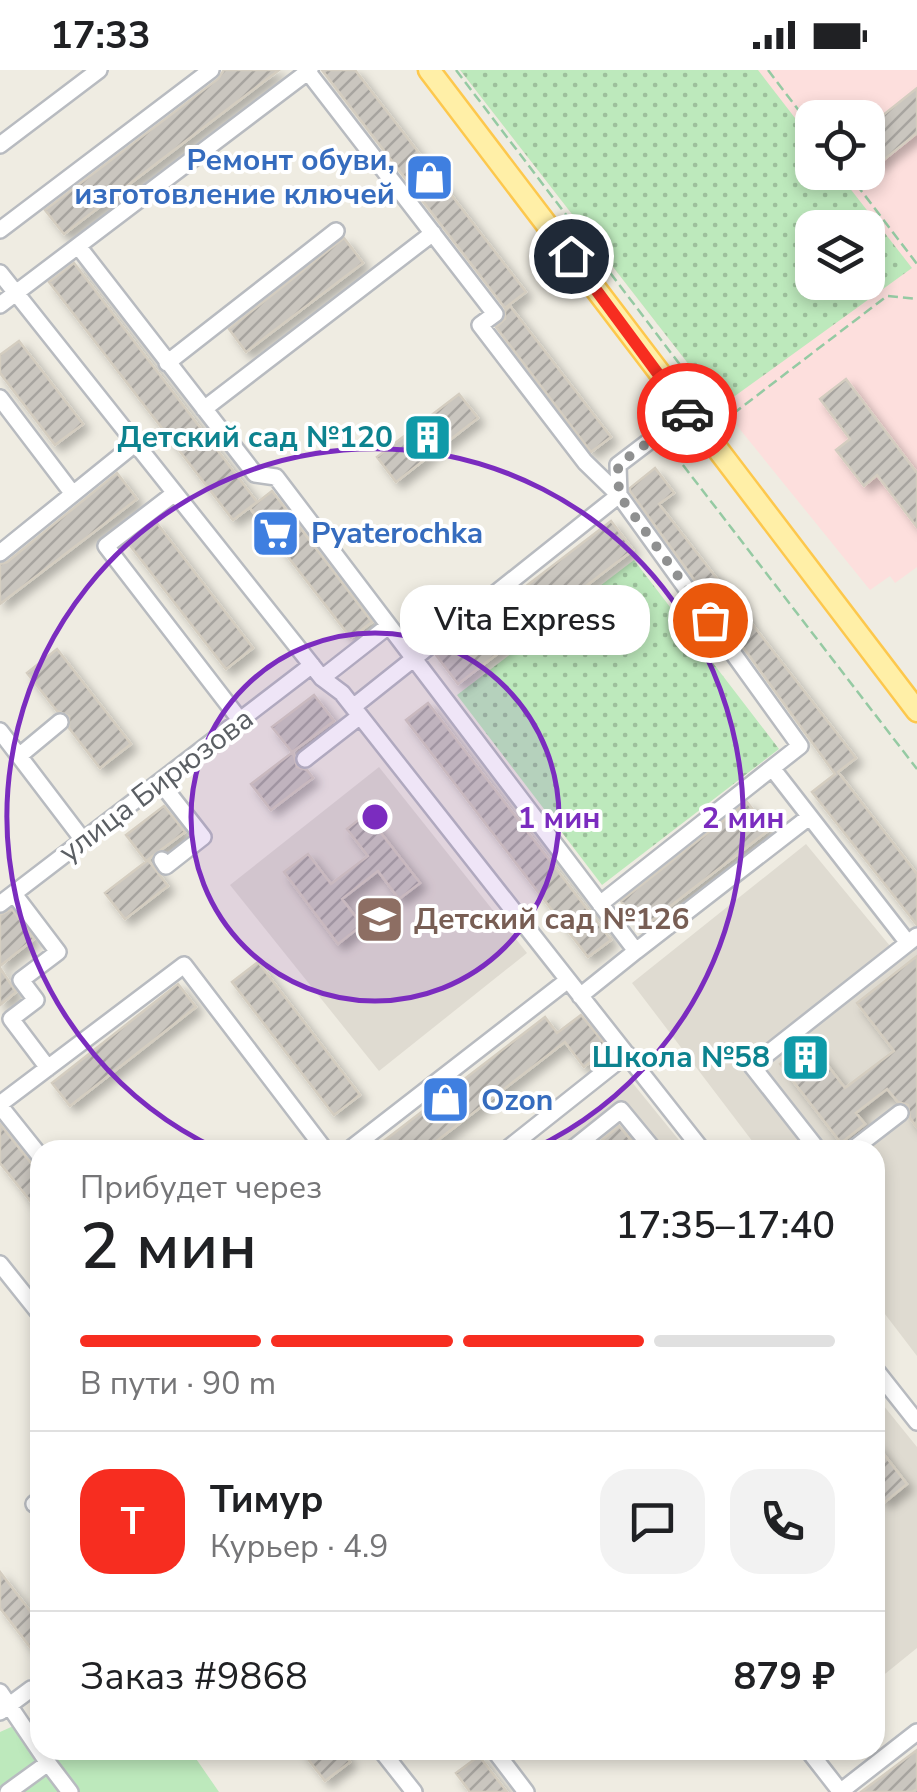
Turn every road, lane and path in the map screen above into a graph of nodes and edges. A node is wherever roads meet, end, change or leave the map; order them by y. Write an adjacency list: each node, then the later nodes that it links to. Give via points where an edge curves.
1 (99, 70): 8 (street)
2 (211, 70): 10 (street)
3 (429, 70): 22 (main road)
4 (456, 70): 23 (path)
5 (768, 70): 7 (path)
6 (309, 71): 12 (street); 13 (street)
7 (795, 106)
8 (0, 145)
9 (860, 190): 14 (path)
10 (0, 230)
11 (336, 231): 19 (street)
12 (432, 233): 21 (street); 27 (street, via 495,314 480,325 585,462)
13 (78, 246): 16 (street); 19 (street)
14 (917, 264)
15 (0, 273): 16 (street)
16 (16, 293): 18 (street); 24 (street)
17 (917, 298): 23 (path, via 887,296)
18 (0, 306)
19 (167, 363): 21 (street)
20 (0, 398): 26 (street)
21 (204, 409): 29 (street, via 255,474 276,478)
22 (689, 411): 23 (main road); 27 (street, via 618,465)
23 (714, 427): 34 (main road); 42 (path, via 676,456)
24 (136, 443): 25 (street); 26 (street)
25 (175, 493): 31 (street); 36 (street, via 106,546)
26 (73, 494): 28 (street)
27 (619, 495): 30 (street); 41 (street, via 800,746)
28 (0, 552)
29 (387, 627): 30 (street); 31 (street, улица Бирюзова)
30 (412, 660): 35 (street); 49 (street)
31 (317, 672): 32 (street); 36 (street, улица Бирюзова)
32 (342, 693): 33 (street); 35 (street)
33 (328, 704)
34 (917, 711)
35 (356, 712): 40 (street); 52 (street)
36 (240, 720): 43 (street, улица Бирюзова)
37 (60, 722): 39 (street)
38 (0, 731): 39 (street)
39 (19, 756): 45 (street)
40 (305, 759)
41 (772, 768): 44 (street); 49 (street)
42 (917, 770)
43 (160, 782): 45 (street, улица Бирюзова); 46 (street, via 203,837)
44 (809, 817): 50 (street); 51 (street)
45 (84, 840): 47 (street, улица Бирюзова)
46 (167, 866)
47 (14, 894): 48 (street, улица Бирюзова); 55 (street, via 58,952 21,980 36,1000 10,1020)
48 (0, 904)
49 (600, 904): 51 (street)
50 (912, 939): 64 (street, via 752,1066)
51 (636, 950): 53 (street)
52 (568, 980): 53 (street); 59 (street)
53 (580, 996): 54 (street)
54 (626, 1054): 60 (street); 63 (street)
55 (48, 1068): 56 (street); 58 (street, via 184,964)
56 (0, 1105): 66 (street)
57 (900, 1113): 65 (street)
58 (316, 1140)
59 (362, 1140)
60 (518, 1140)
61 (584, 1140): 62 (street, via 621,1110)
62 (646, 1140)
63 (694, 1140)
64 (810, 1140)
65 (865, 1140)
66 (30, 1143)
67 (0, 1264): 68 (street)
68 (30, 1302)
69 (885, 1382): 70 (street)
70 (917, 1422)
71 (30, 1690): 73 (street)
72 (0, 1692): 75 (street)
73 (0, 1712)
74 (917, 1732): 76 (street)
75 (30, 1736)
76 (885, 1757)
77 (46, 1760): 82 (street)
78 (389, 1760): 85 (street)
79 (502, 1760): 86 (street)
80 (816, 1760): 87 (street)
81 (881, 1760): 87 (street)
82 (48, 1763): 83 (street); 84 (street)
83 (8, 1792)
84 (70, 1792)
85 (414, 1792)
86 (526, 1792)
87 (840, 1792)

